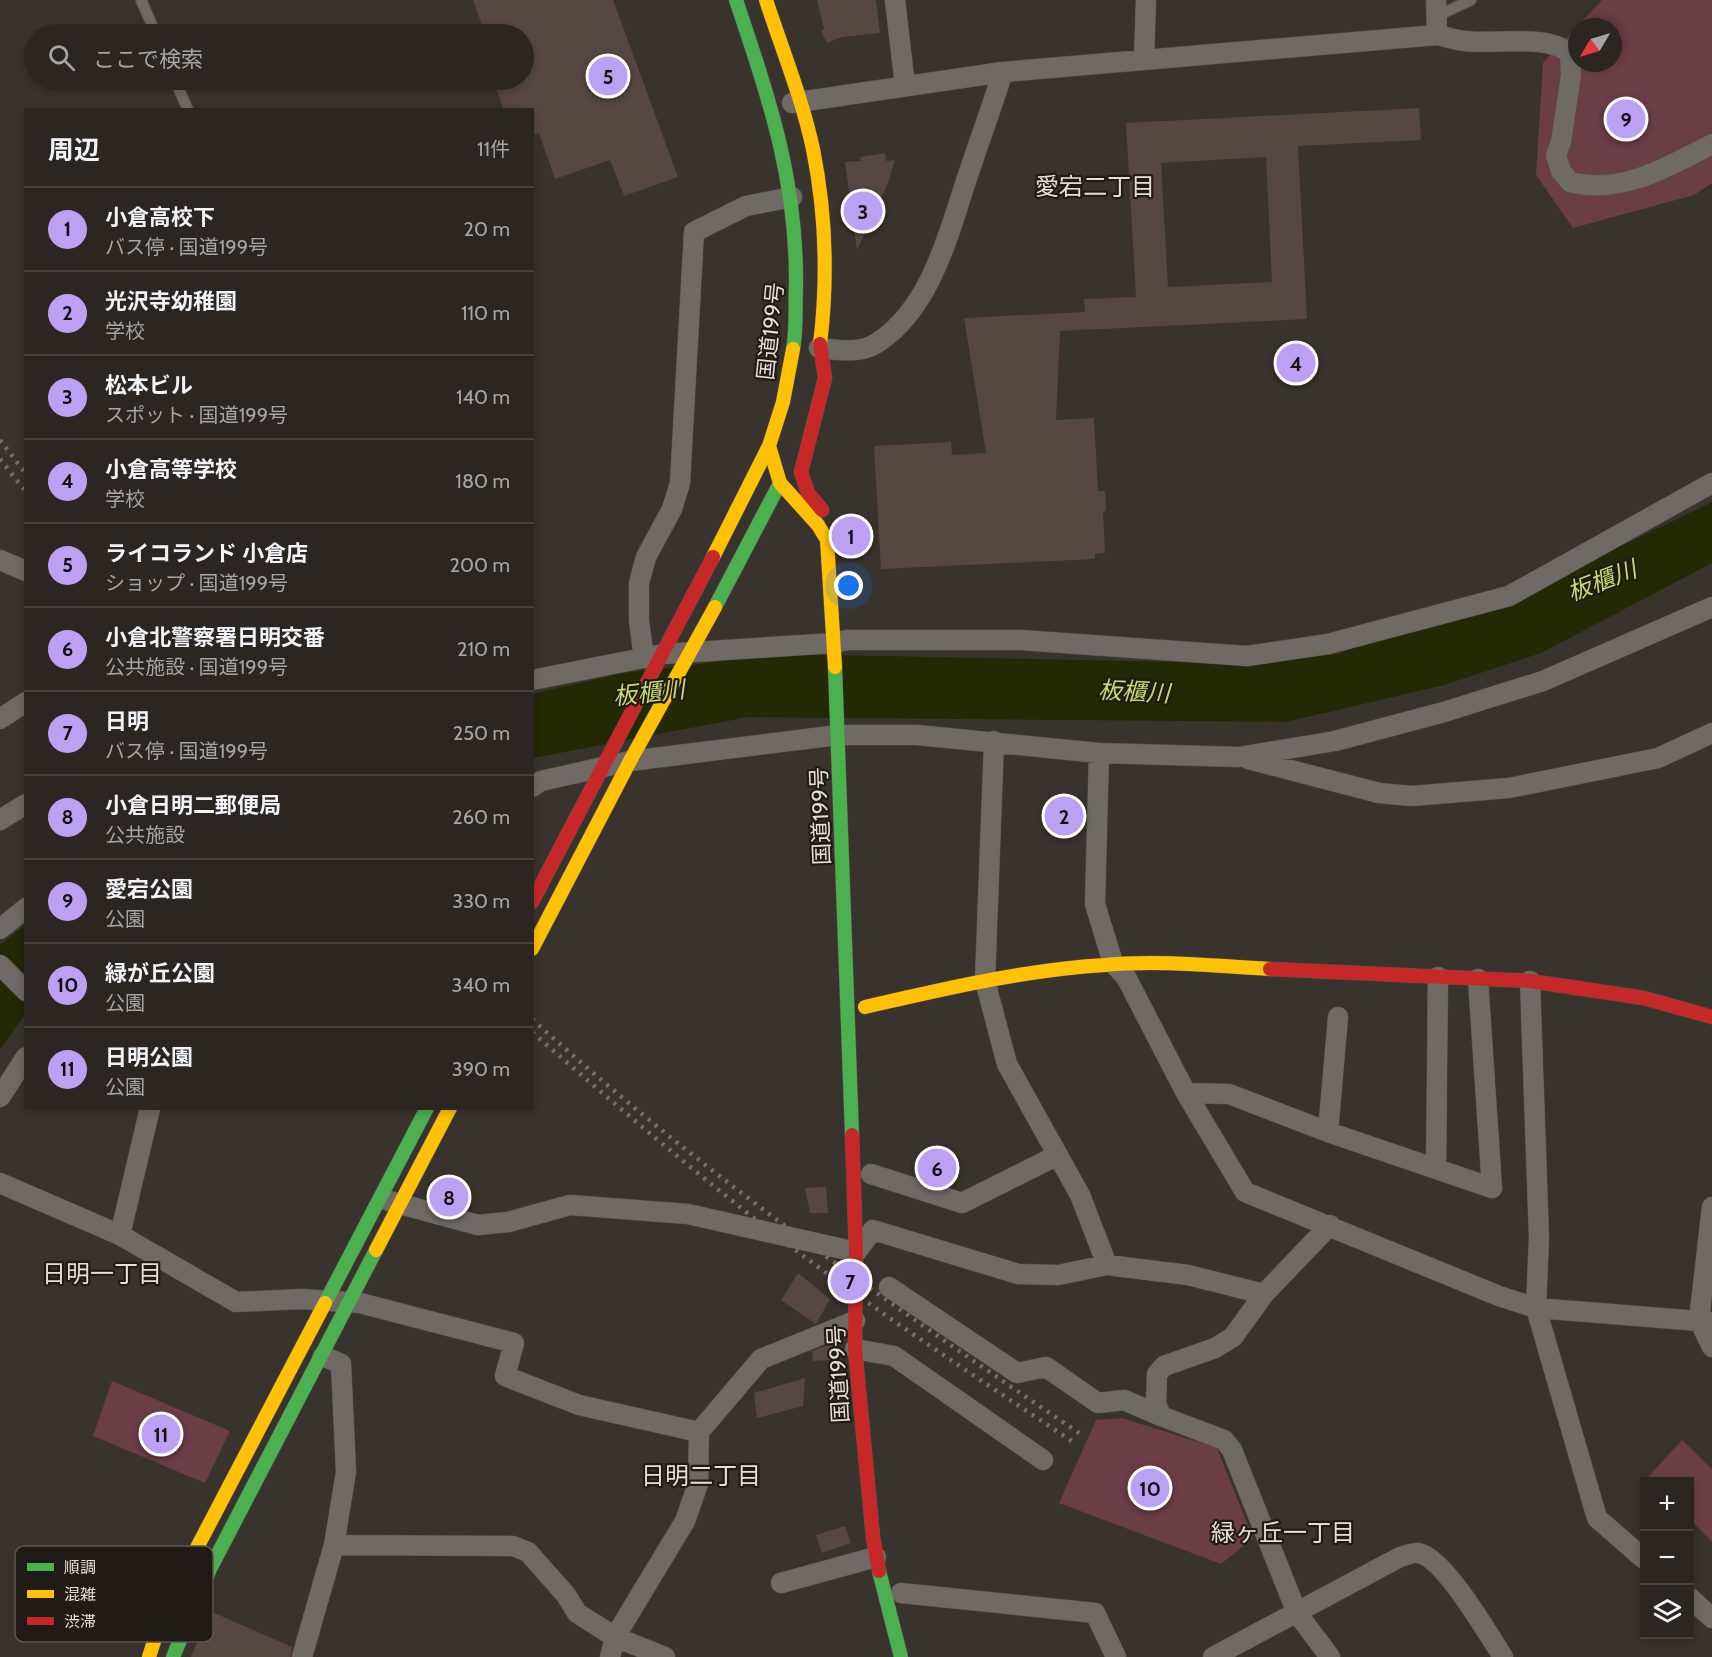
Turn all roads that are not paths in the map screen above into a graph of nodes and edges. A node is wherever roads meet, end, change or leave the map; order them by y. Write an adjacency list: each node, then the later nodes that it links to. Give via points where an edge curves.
1 (141, 0): 8 (lane)
2 (736, 0): 14 (main road, 国道199号)
3 (766, 0): 13 (main road)
4 (894, 0): 11 (street)
5 (1146, 0): 9 (street)
6 (1471, 0): 7 (lane)
7 (1436, 17): 9 (street); 16 (street, via 1465,41 1548,43 1570,54 1571,75 1556,155 1569,182 1605,187 1669,167)
8 (152, 24)
9 (1144, 58): 10 (street)
10 (1003, 72): 11 (street); 18 (street, via 946,240 918,299 877,343 848,351)
11 (905, 86): 13 (street)
12 (179, 90): 15 (lane)
13 (800, 102): 14 (street); 18 (main road, via 813,149 826,247 826,297)
14 (772, 107): 17 (main road, 国道199号)
15 (187, 108)
16 (1712, 144)
17 (792, 197): 20 (main road, 国道199号, via 796,243 795,337 783,402); 33 (street, via 746,206 694,232 680,483 672,509 646,557 639,583 639,621)
18 (819, 348): 19 (main road); 24 (main road, via 825,378 801,472)
19 (811, 376)
20 (769, 446): 22 (main road, 国道199号); 25 (main road)
21 (790, 454): 22 (main road)
22 (780, 483): 24 (main road); 25 (main road, via 754,491); 26 (main road, 国道199号); 27 (main road)
23 (1712, 483): 31 (street, via 1509,596 1328,644 1247,656 1021,640)
24 (808, 496): 31 (main road, 国道199号, via 828,516 840,543)
25 (741, 504): 33 (main road)
26 (802, 511): 27 (main road, via 784,505); 31 (main road, 国道199号, via 818,525 826,540)
27 (765, 516): 32 (main road)
28 (0, 560): 29 (street)
29 (24, 570)
30 (1712, 607): 42 (street, via 1543,681 1335,741)
31 (841, 646): 32 (street); 37 (main road, 国道199号)
32 (688, 657): 33 (street); 41 (main road)
33 (655, 659): 34 (street); 43 (main road)
34 (534, 680)
35 (24, 703): 36 (street)
36 (0, 719)
37 (844, 730): 39 (street); 41 (street); 44 (main road, 国道199号); 78 (main road, 国道199号)
38 (1712, 733): 42 (street, via 1658,758 1509,788 1412,796 1379,794)
39 (994, 741): 40 (street); 56 (street)
40 (1099, 753): 42 (street); 52 (street, via 1095,904)
41 (634, 754): 43 (street); 51 (main road)
42 (1239, 757)
43 (602, 766): 45 (street); 48 (main road)
44 (853, 770)
45 (534, 786)
46 (24, 805): 47 (street)
47 (0, 820)
48 (534, 898)
49 (24, 910): 50 (street)
50 (0, 929)
51 (534, 945)
52 (1113, 963): 54 (main road); 56 (main road); 63 (street, via 1126,978)
53 (0, 965): 58 (street)
54 (1438, 977): 55 (main road); 70 (street)
55 (1478, 979): 57 (main road); 70 (street, via 1492,1188)
56 (985, 981): 59 (main road); 69 (street, via 1007,1064)
57 (1530, 981): 61 (main road, via 1644,998); 84 (street, via 1539,1238)
58 (24, 989)
59 (865, 1007)
60 (1338, 1017): 68 (street)
61 (1712, 1017)
62 (24, 1060): 64 (street)
63 (1186, 1093): 68 (street, via 1229,1095); 76 (street, via 1245,1192)
64 (0, 1097)
65 (150, 1110): 77 (street)
66 (426, 1110): 73 (main road)
67 (449, 1110): 74 (main road)
68 (1328, 1132): 70 (street)
69 (1058, 1155): 71 (street, via 962,1203); 79 (street, via 1080,1195)
70 (1436, 1169)
71 (871, 1173)
72 (0, 1183): 77 (street)
73 (381, 1198): 74 (street); 82 (main road)
74 (400, 1204): 78 (street, via 478,1225 508,1222 570,1205 688,1214); 83 (main road)
75 (1712, 1207): 86 (street)
76 (1330, 1225): 81 (street); 84 (street, via 1498,1296)
77 (120, 1235): 82 (street, via 236,1302)
78 (865, 1252): 79 (street, via 873,1225 1018,1274 1058,1275); 85 (main road, 国道199号)
79 (1107, 1266): 81 (street, via 1188,1275)
80 (889, 1287): 90 (street, via 1017,1372 1046,1367 1098,1403 1124,1400)
81 (1264, 1294): 90 (street, via 1233,1337 1164,1366 1157,1374 1156,1403)
82 (327, 1302): 83 (street); 95 (main road)
83 (350, 1303): 89 (main road); 91 (street, via 514,1343 505,1376 579,1405)
84 (1536, 1308): 86 (street); 96 (street, via 1597,1518)
85 (855, 1321): 88 (main road, 国道199号); 91 (street, via 761,1359)
86 (1705, 1321): 87 (street)
87 (1712, 1347)
88 (855, 1349): 92 (street, via 894,1356); 97 (main road, 国道199号)
89 (323, 1356): 94 (street, via 341,1364 346,1430 346,1472); 98 (main road)
90 (1161, 1416): 102 (street, via 1224,1440 1232,1450)
91 (699, 1432): 104 (street, via 698,1484 685,1521)
92 (1043, 1460)
93 (882, 1478): 100 (main road, via 887,1531)
94 (334, 1545): 104 (street, via 513,1546 528,1552 577,1613); 109 (street)
95 (198, 1546)
96 (1640, 1556)
97 (876, 1557): 99 (street); 112 (main road, 国道199号)
98 (213, 1563)
99 (781, 1583)
100 (900, 1590): 113 (street, via 1095,1612)
101 (1694, 1602): 103 (street)
102 (1297, 1613): 114 (street); 115 (street); 116 (street, via 1400,1557 1417,1552 1433,1559 1450,1579)
103 (1712, 1618)
104 (615, 1637): 110 (street); 111 (street)
105 (154, 1642): 107 (main road)
106 (179, 1642): 108 (main road)
107 (149, 1657)
108 (173, 1657)
109 (302, 1657)
110 (610, 1657)
111 (665, 1657)
112 (901, 1657)
113 (1116, 1657)
114 (1213, 1657)
115 (1330, 1657)
116 (1503, 1657)

